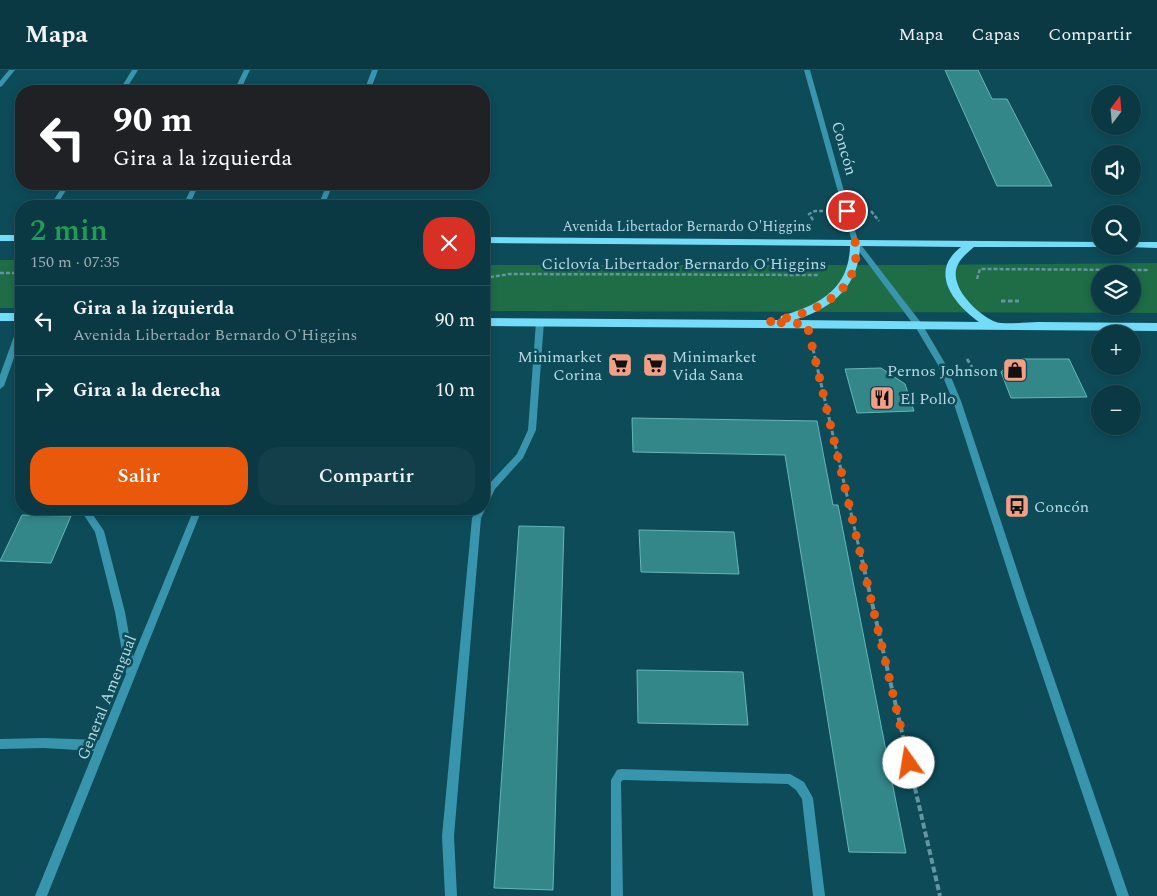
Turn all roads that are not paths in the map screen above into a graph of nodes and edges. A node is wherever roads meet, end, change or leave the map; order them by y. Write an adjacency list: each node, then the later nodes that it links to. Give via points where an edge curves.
1 (12, 70): 6 (street)
2 (135, 70): 7 (street)
3 (247, 70): 8 (street)
4 (375, 70): 9 (street)
5 (807, 70): 13 (street, Concón)
6 (0, 85)
7 (126, 85)
8 (240, 85)
9 (369, 85)
10 (0, 238): 11 (main road)
11 (15, 238)
12 (490, 240): 13 (main road, Avenida Libertador Bernardo O'Higgins)
13 (855, 242): 14 (main road, Avenida Libertador Bernardo O'Higgins); 22 (main road, via 855,265 832,298 786,319); 23 (street, Concón)
14 (972, 244): 15 (main road, Avenida Libertador Bernardo O'Higgins); 24 (main road, via 951,263 950,281 965,306)
15 (1091, 244)
16 (1141, 245): 17 (main road)
17 (1157, 245)
18 (0, 317): 19 (main road)
19 (15, 317)
20 (490, 322): 21 (main road)
21 (540, 322): 22 (main road); 28 (street, via 532,430 520,456)
22 (768, 322): 23 (main road)
23 (919, 326): 24 (main road); 39 (street, Concón, via 942,365 957,401)
24 (994, 326): 25 (main road)
25 (1157, 326)
26 (15, 345): 27 (street)
27 (0, 386)
28 (490, 492)
29 (88, 515): 32 (street, via 99,531 120,612)
30 (196, 515): 32 (street, General Amengual)
31 (479, 515): 36 (street, via 448,836)
32 (131, 674): 34 (street, General Amengual)
33 (0, 744): 34 (street, via 44,742)
34 (103, 746): 35 (street, General Amengual)
35 (41, 896)
36 (451, 896)
37 (617, 896): 38 (street, via 616,780 620,774 790,779 800,786 807,798)
38 (819, 896)
39 (1123, 896)

